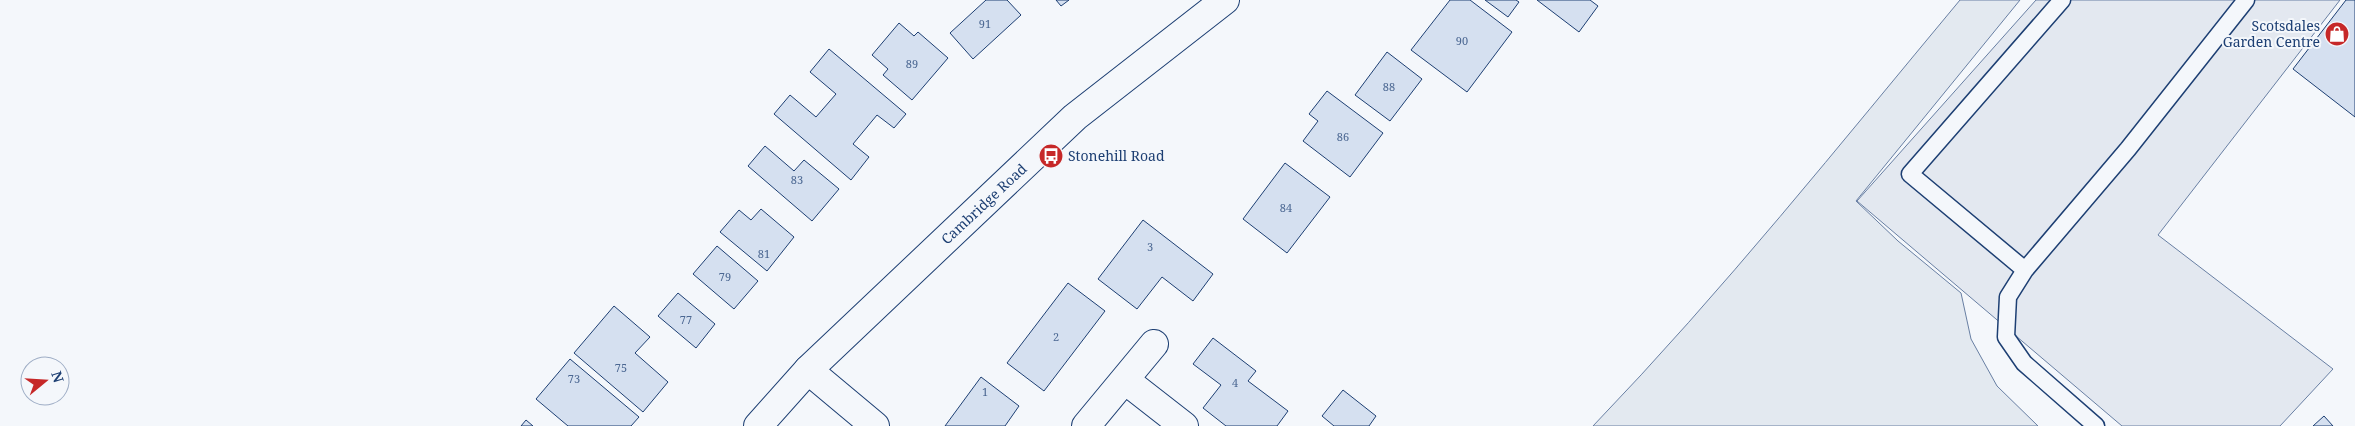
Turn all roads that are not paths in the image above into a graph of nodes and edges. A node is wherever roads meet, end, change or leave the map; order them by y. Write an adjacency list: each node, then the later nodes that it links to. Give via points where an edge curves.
1 (1225, 0): 6 (main road, Cambridge Road, via 1076,117)
2 (2062, 0): 4 (lane, via 1910,174)
3 (2246, 0): 4 (lane)
4 (2026, 270): 12 (lane, via 2008,297 2006,336 2024,363)
5 (1154, 344): 7 (main road)
6 (808, 370): 8 (main road, Cambridge Road); 9 (main road)
7 (1125, 380): 10 (main road); 11 (main road)
8 (758, 426)
9 (875, 426)
10 (1086, 426)
11 (1184, 426)
12 (2096, 426)

